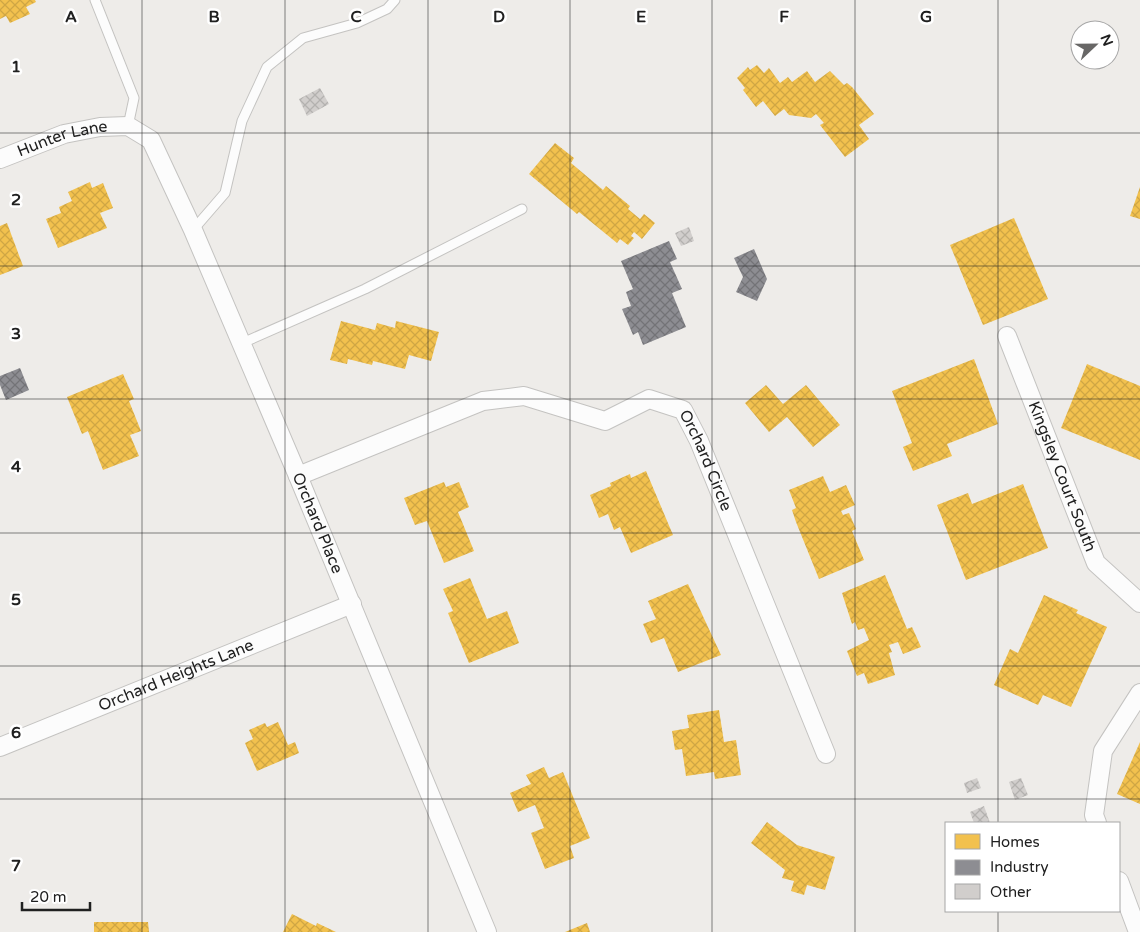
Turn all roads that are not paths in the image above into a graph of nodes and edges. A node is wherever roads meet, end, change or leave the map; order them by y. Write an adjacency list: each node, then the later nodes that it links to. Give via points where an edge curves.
1 (96, 0): 3 (lane, via 134,98)
2 (395, 0): 6 (lane, via 387,9 357,23 303,38 267,67 242,121 225,193)
3 (128, 126): 4 (street, Hunter Lane, via 64,134); 6 (street, Orchard Place, via 151,140)
4 (0, 159)
5 (522, 209): 8 (lane, via 365,289)
6 (193, 230): 8 (street, Orchard Place)
7 (1007, 336): 10 (street, Kingsley Court South, via 1096,563)
8 (240, 344): 9 (street, Orchard Place)
9 (298, 476): 11 (street, Orchard Place); 14 (street, Orchard Circle, via 483,401 524,396 605,421 649,399 683,410 699,441)
10 (1140, 603)
11 (352, 604): 13 (street, Orchard Heights Lane); 17 (street, Orchard Place)
12 (1140, 693): 15 (street, via 1103,751 1094,815)
13 (0, 747)
14 (826, 754)
15 (1097, 822)
16 (1120, 884): 18 (street)
17 (487, 932)
18 (1138, 932)

